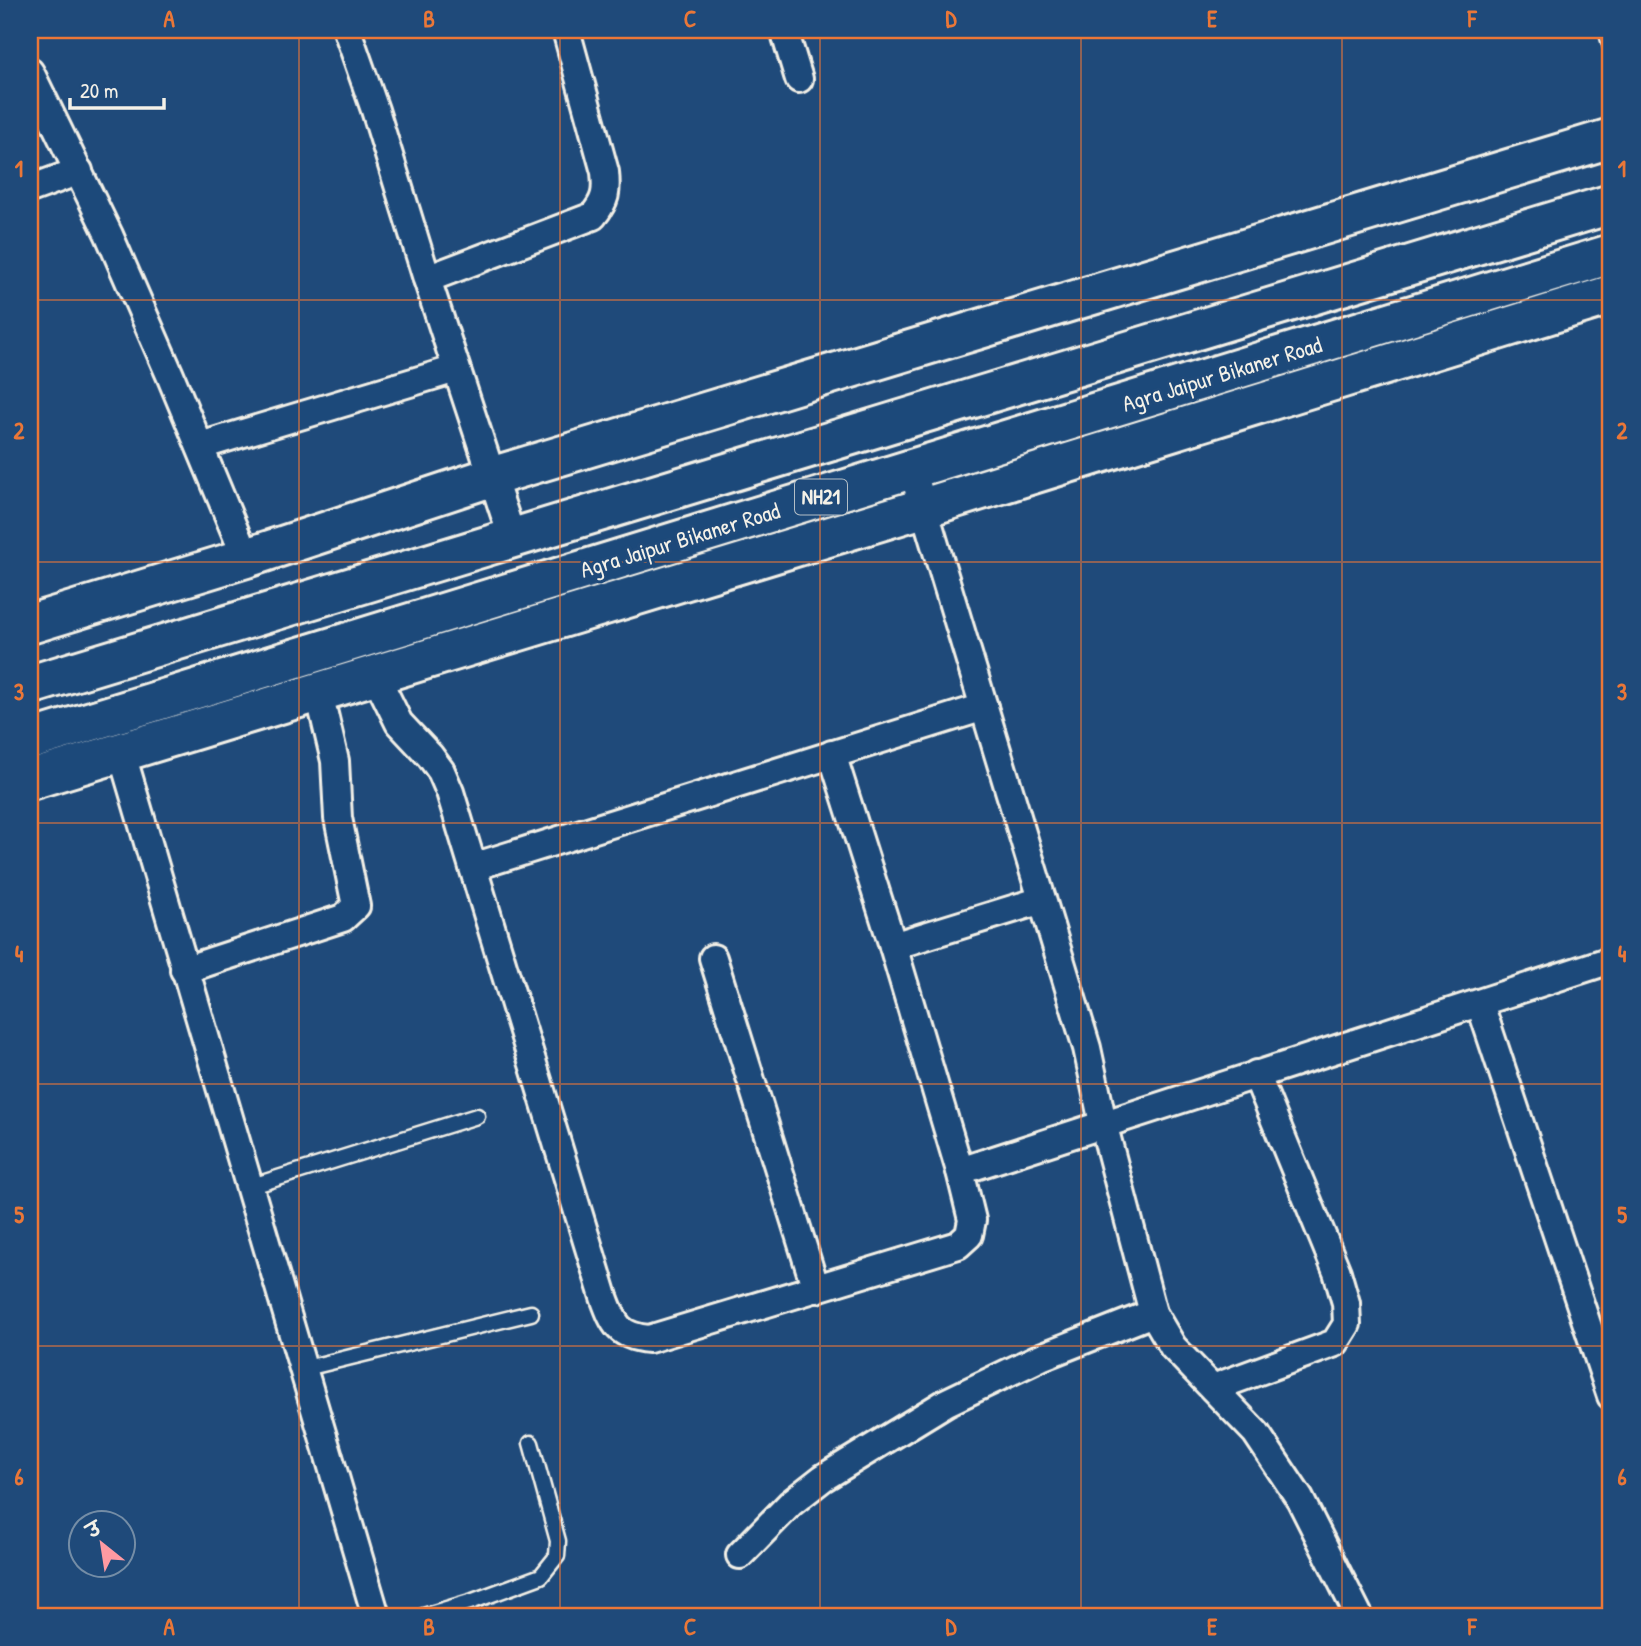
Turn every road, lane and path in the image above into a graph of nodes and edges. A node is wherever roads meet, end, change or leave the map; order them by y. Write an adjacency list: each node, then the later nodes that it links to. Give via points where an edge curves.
1 (349, 30): 13 (street)
2 (566, 30): 13 (street, via 605,172 604,202 593,216)
3 (784, 30): 7 (street)
4 (1606, 30): 5 (lane)
5 (1611, 47)
6 (30, 72): 9 (street)
7 (799, 79)
8 (1611, 138): 18 (main road)
9 (79, 171): 10 (street); 16 (street)
10 (30, 189)
11 (1611, 204): 20 (main road, NH21)
12 (1611, 254): 17 (main road, Agra Jaipur Bikaner Road / NH21)
13 (426, 279): 15 (street)
14 (1611, 295): 19 (main road)
15 (456, 369): 16 (street); 18 (street)
16 (200, 446): 21 (street)
17 (912, 469): 19 (street); 27 (main road, Agra Jaipur Bikaner Road / NH21)
18 (494, 476): 20 (street); 21 (main road)
19 (923, 508): 23 (main road); 26 (street)
20 (512, 537): 24 (main road, NH21)
21 (246, 558): 22 (main road)
22 (30, 624)
23 (375, 674): 25 (main road); 31 (street, via 399,723 441,771)
24 (30, 685)
25 (319, 693): 28 (main road); 36 (street, via 335,761 338,818 356,906 344,918)
26 (984, 707): 29 (street); 32 (street)
27 (30, 740)
28 (121, 751): 30 (main road); 36 (street)
29 (832, 754): 31 (street); 33 (street)
30 (30, 780)
31 (473, 867): 43 (street, via 615,1325 632,1338 649,1339)
32 (1042, 900): 33 (street); 40 (street, via 1087,1048)
33 (893, 946): 41 (street)
34 (713, 958): 43 (street)
35 (1611, 960): 37 (street)
36 (184, 970): 42 (street)
37 (1480, 1004): 38 (street); 48 (street)
38 (1256, 1074): 40 (street); 47 (street, via 1337,1272 1346,1303 1346,1324 1335,1343)
39 (477, 1116): 42 (lane)
40 (1102, 1124): 41 (street); 45 (street)
41 (960, 1171): 43 (street, via 972,1220 969,1235 958,1245)
42 (249, 1187): 46 (street)
43 (816, 1289)
44 (531, 1313): 46 (lane)
45 (1153, 1314): 47 (street, via 1173,1347); 50 (street, via 1041,1357 947,1402 823,1478)
46 (302, 1369): 52 (street)
47 (1213, 1388): 51 (street, via 1256,1433 1300,1499)
48 (1611, 1396)
49 (531, 1443): 53 (lane, via 558,1541 557,1556 541,1576)
50 (740, 1555)
51 (1355, 1609)
52 (376, 1616)
53 (423, 1616)

